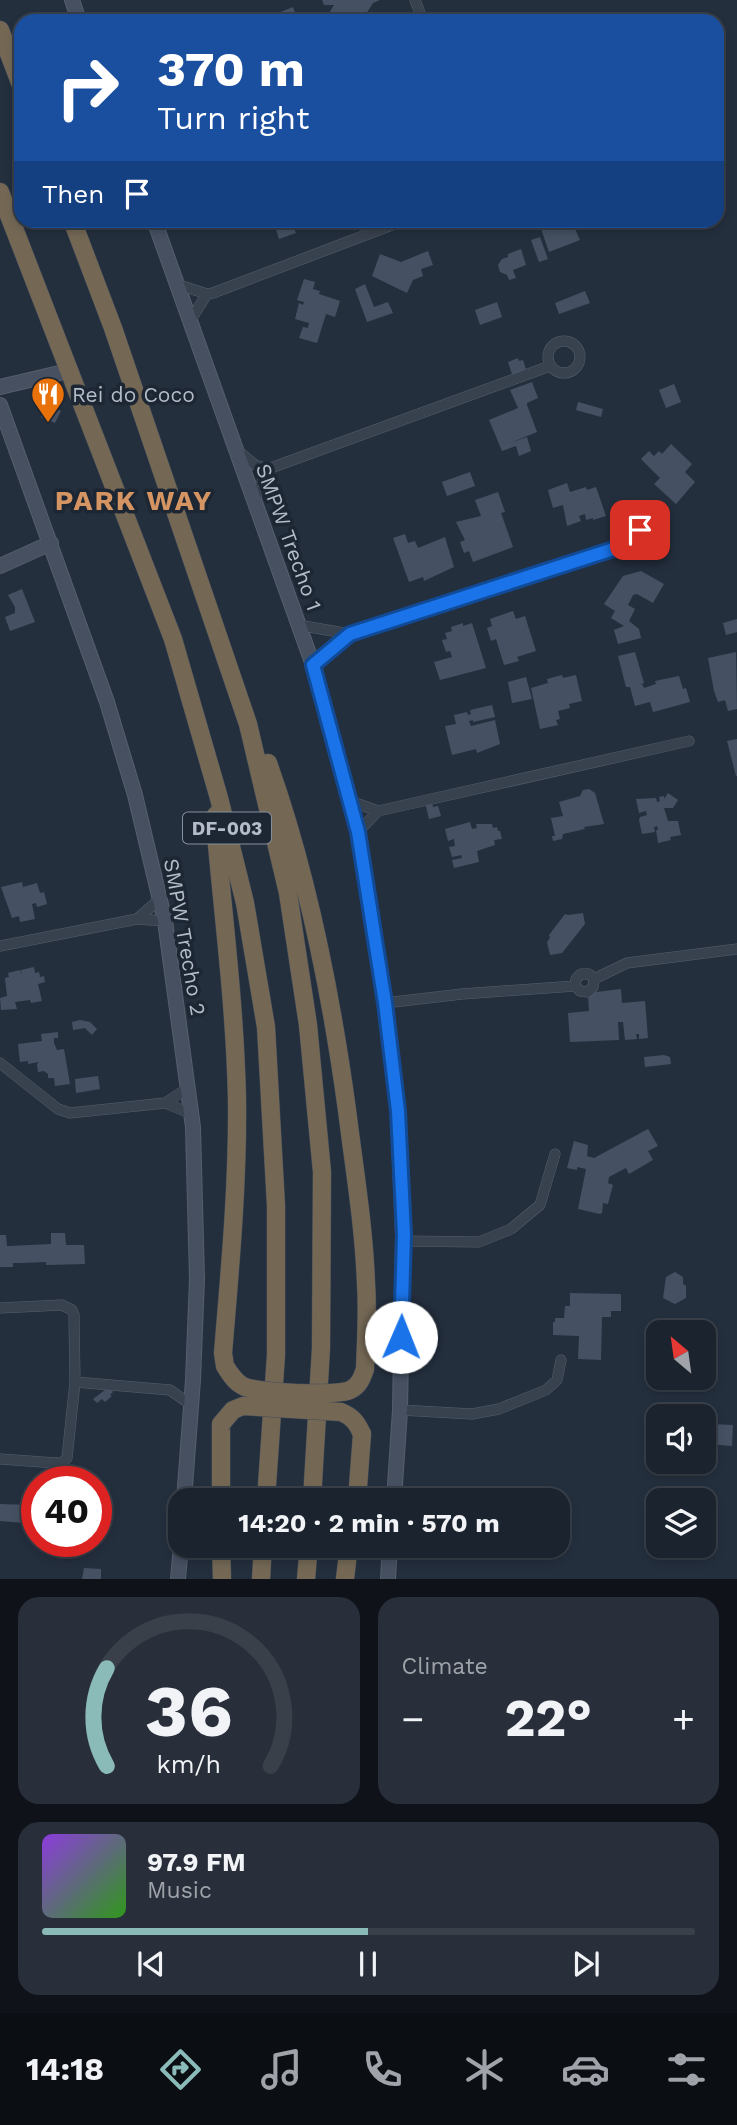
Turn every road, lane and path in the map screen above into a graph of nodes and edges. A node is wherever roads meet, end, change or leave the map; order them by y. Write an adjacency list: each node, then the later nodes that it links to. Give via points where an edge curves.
1 (0, 30): 2 (highway)
2 (14, 67)
3 (0, 192): 11 (highway, DF-003)
4 (75, 228): 23 (highway, DF-003)
5 (157, 228): 7 (street, SMPW Trecho 1)
6 (384, 228): 8 (street)
7 (176, 284): 8 (street); 9 (street, SMPW Trecho 1)
8 (207, 294): 9 (street)
9 (190, 321): 14 (street, SMPW Trecho 1)
10 (550, 366): 15 (street)
11 (68, 371): 12 (street); 25 (highway, DF-003, via 173,639)
12 (0, 387)
13 (0, 405): 17 (street, SMPW Trecho 2)
14 (234, 448): 15 (street); 16 (street, SMPW Trecho 1)
15 (268, 469): 16 (street)
16 (254, 502): 20 (street, SMPW Trecho 1)
17 (51, 543): 19 (street); 29 (street, SMPW Trecho 2, via 107,702)
18 (632, 543): 21 (street)
19 (0, 566)
20 (298, 625): 21 (street); 22 (street, SMPW Trecho 1)
21 (350, 634): 22 (street)
22 (313, 665): 26 (street, SMPW Trecho 1)
23 (248, 724): 25 (highway, bridge, via 283,804 334,1025 365,1270 365,1369 357,1386 347,1392 251,1389 235,1380 225,1366 237,1100 228,942 215,823); 52 (highway, DF-003, via 288,893 308,1025 322,1172 321,1348)
24 (689, 741): 27 (street)
25 (219, 798): 51 (highway, DF-003, via 245,903 266,1027 275,1206 275,1355)
26 (350, 801): 27 (street); 28 (street, SMPW Trecho 1)
27 (378, 811): 28 (street)
28 (358, 832): 34 (street, SMPW Trecho 1)
29 (160, 899): 30 (street); 31 (street, SMPW Trecho 2)
30 (137, 919): 31 (street); 32 (street)
31 (165, 921): 36 (street, SMPW Trecho 2)
32 (0, 946)
33 (737, 949): 34 (street, via 627,963 594,979 581,974 575,986)
34 (385, 1003): 40 (street, SMPW Trecho 1, via 398,1111)
35 (0, 1063): 37 (street, via 58,1109 71,1113)
36 (188, 1088): 37 (street); 38 (street, SMPW Trecho 2)
37 (165, 1103): 38 (street)
38 (192, 1114): 43 (street, SMPW Trecho 2, via 197,1279)
39 (555, 1154): 40 (street, via 540,1205 510,1229 479,1242)
40 (403, 1241): 47 (street, SMPW Trecho 1)
41 (0, 1308): 44 (street, via 62,1305 72,1310)
42 (561, 1360): 47 (street, via 557,1380 546,1391 499,1409 472,1413)
43 (193, 1380): 45 (street); 46 (street, SMPW Trecho 2)
44 (75, 1382): 45 (street); 48 (street, via 67,1458 56,1463)
45 (170, 1390): 46 (street)
46 (191, 1405): 49 (street, SMPW Trecho 2)
47 (400, 1410): 54 (street, SMPW Trecho 1)
48 (0, 1459)
49 (185, 1488)
50 (221, 1488): 53 (highway, bridge, via 221,1424 243,1406 350,1416 362,1434)
51 (267, 1488)
52 (313, 1488)
53 (358, 1488)
54 (395, 1488)
55 (180, 1558): 61 (street)
56 (221, 1558): 62 (highway)
57 (262, 1558): 63 (highway)
58 (308, 1558): 64 (highway)
59 (347, 1558): 65 (highway)
60 (389, 1558): 66 (street)
61 (178, 1579)
62 (222, 1579)
63 (261, 1579)
64 (306, 1579)
65 (345, 1579)
66 (388, 1579)

